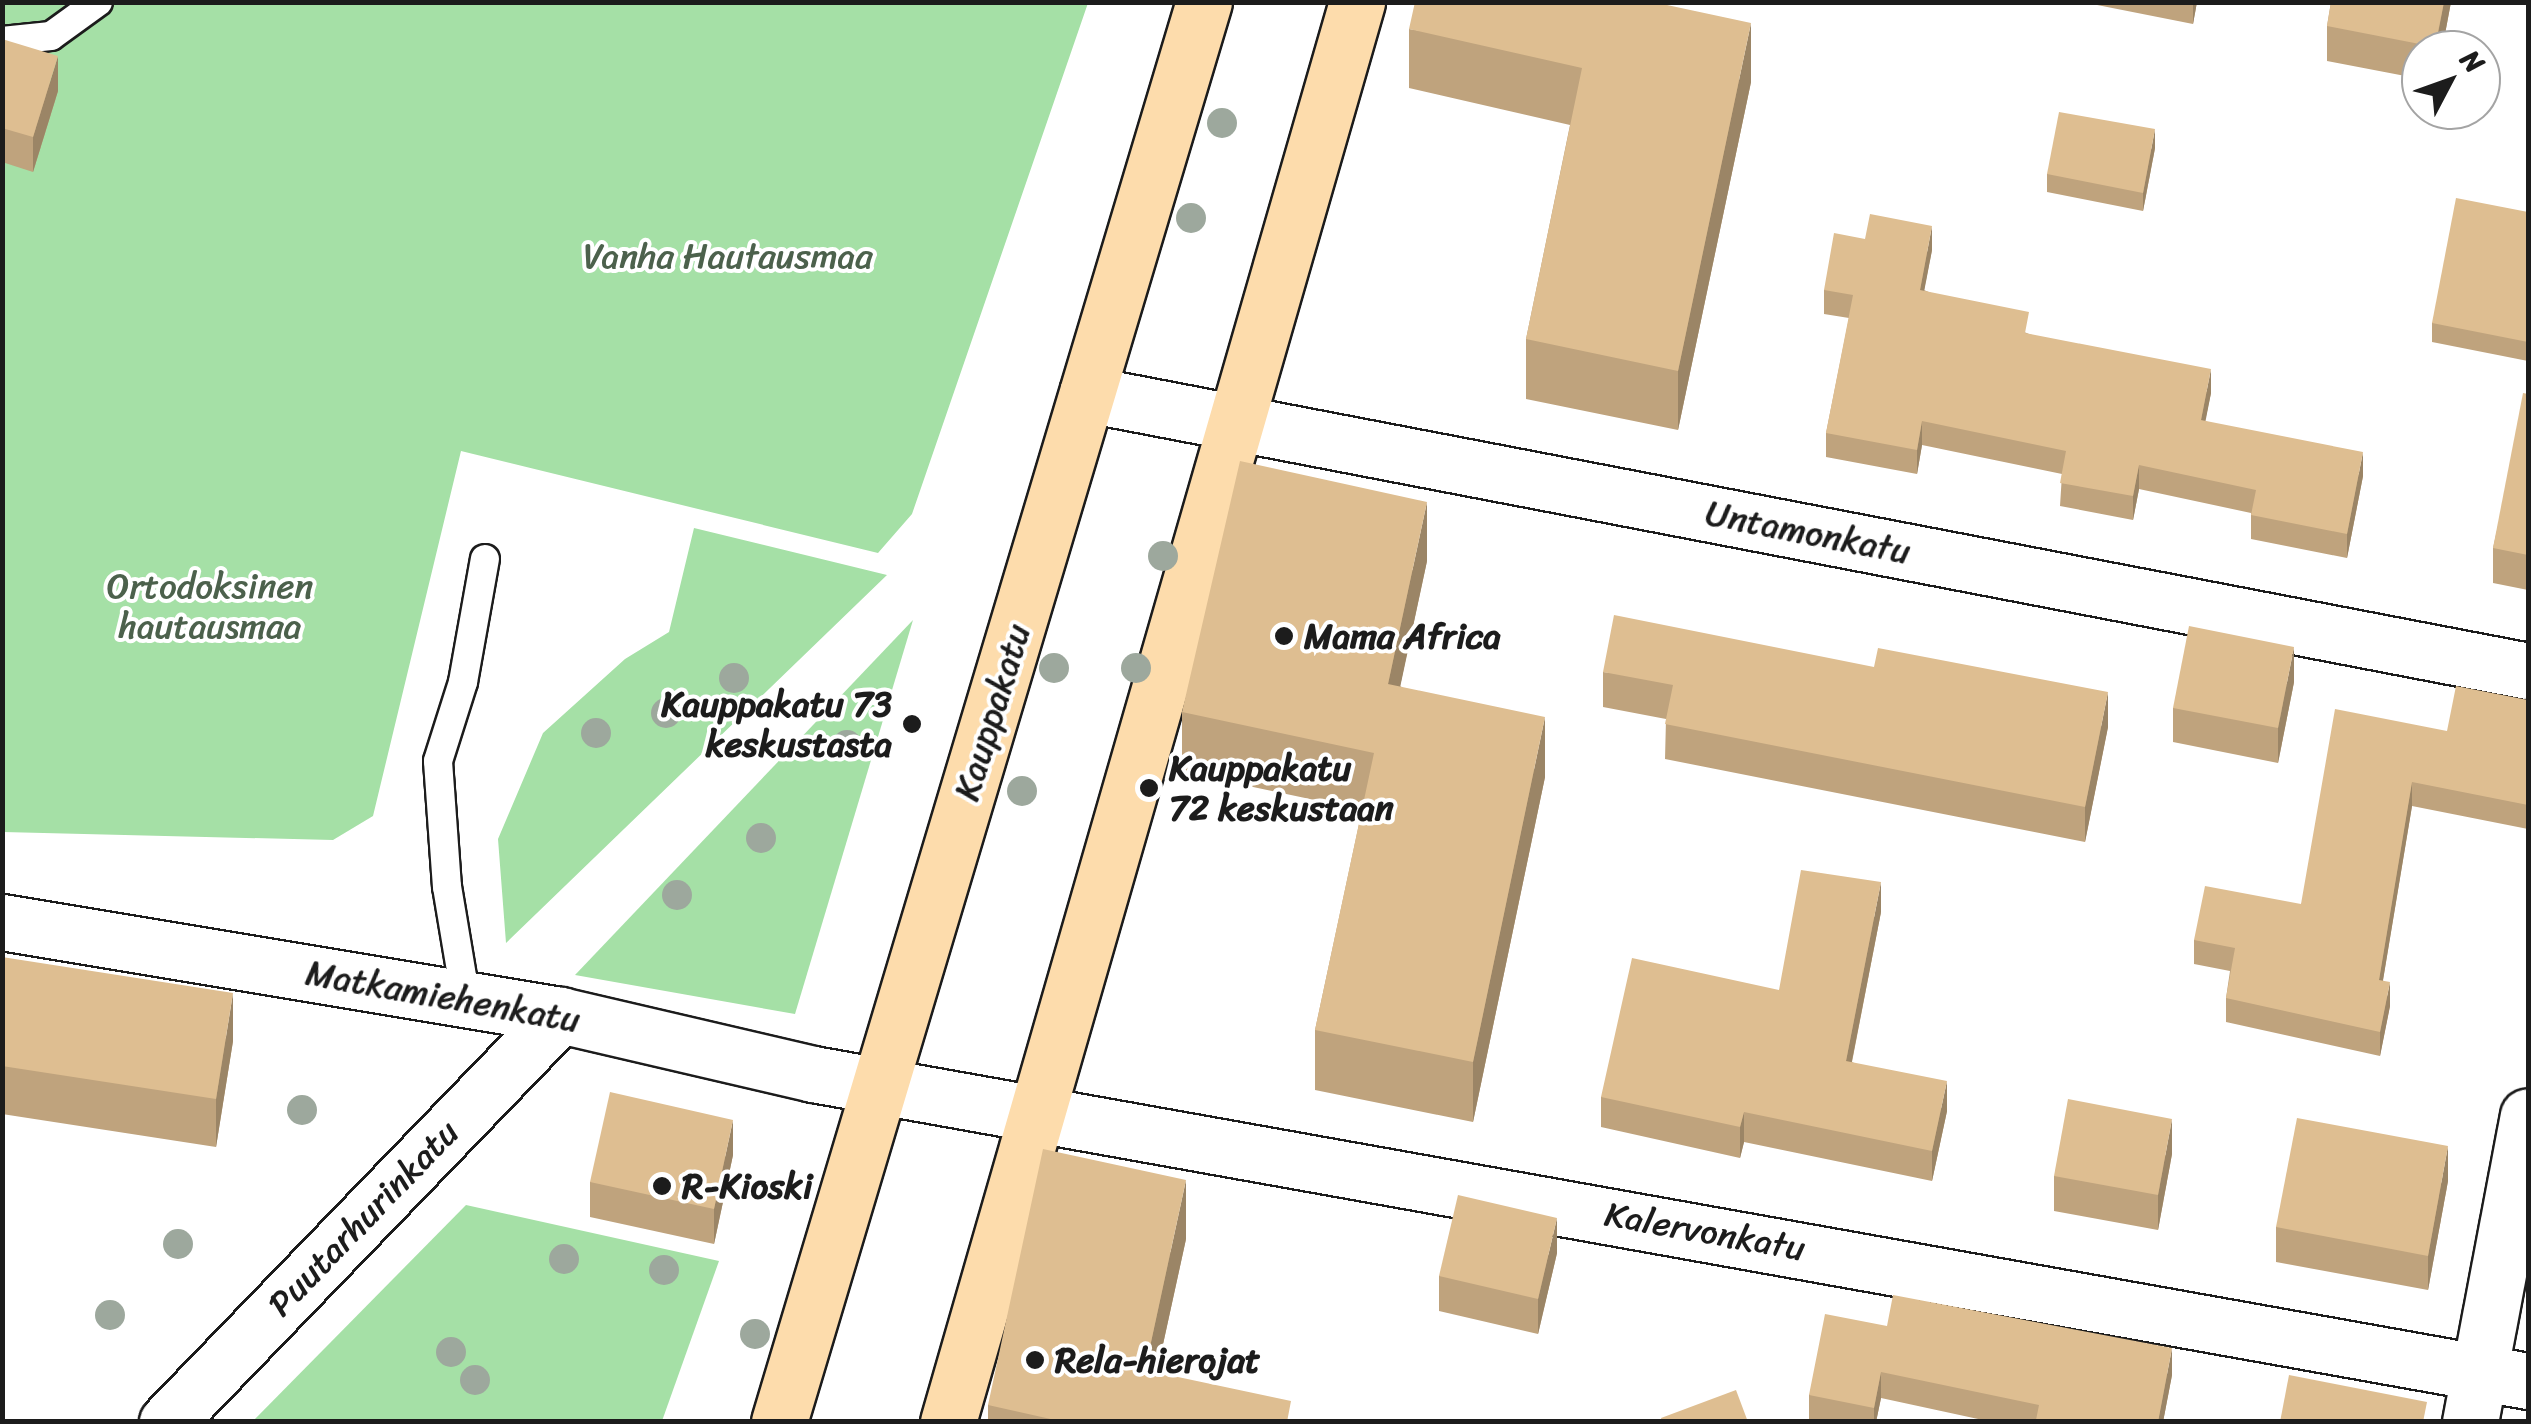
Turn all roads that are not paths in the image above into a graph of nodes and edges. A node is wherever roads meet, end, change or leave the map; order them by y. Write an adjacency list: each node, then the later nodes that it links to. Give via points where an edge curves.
1 (98, 2): 4 (lane, via 50,36)
2 (1204, 2): 5 (main road, Kauppakatu)
3 (1356, 2): 6 (main road)
4 (2, 40)
5 (1087, 394): 6 (street, Untamonkatu); 12 (main road, Kauppakatu)
6 (1235, 422): 8 (street, Untamonkatu); 13 (main road)
7 (484, 559): 10 (lane, via 463,682 438,761 447,887)
8 (2528, 672)
9 (2, 922): 10 (street, Matkamiehenkatu)
10 (466, 1000): 11 (street, Matkamiehenkatu)
11 (560, 1015): 12 (street, Matkamiehenkatu, via 814,1074); 16 (street, Puutarhurinkatu)
12 (881, 1081): 13 (street, Kalervonkatu); 17 (main road, Kauppakatu)
13 (1038, 1110): 15 (street, Kalervonkatu); 18 (main road)
14 (2528, 1116): 15 (street)
15 (2493, 1391)
16 (167, 1422)
17 (779, 1422)
18 (948, 1422)

